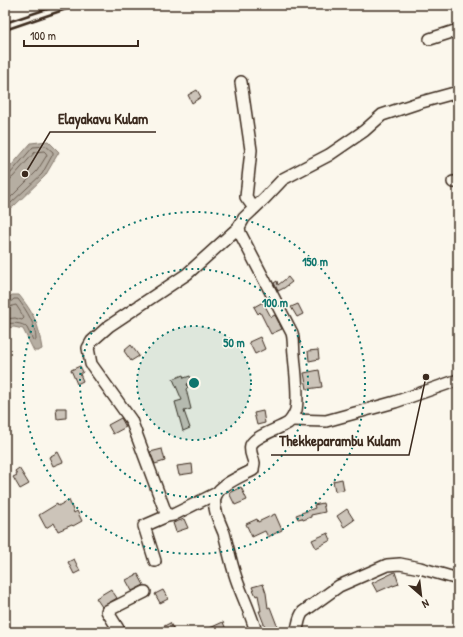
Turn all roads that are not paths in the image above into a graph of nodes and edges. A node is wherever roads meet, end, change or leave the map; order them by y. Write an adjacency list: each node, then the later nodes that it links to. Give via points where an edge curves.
1 (458, 30): 2 (street)
2 (430, 39)
3 (241, 82): 5 (street, via 251,150 246,197)
4 (458, 92): 5 (street, via 382,115 330,155 283,179)
5 (254, 208): 6 (street)
6 (239, 227): 8 (street, via 294,339 297,396 296,409); 10 (street, via 187,274 109,326 88,348 92,364 131,420)
7 (458, 380): 8 (street, via 395,402 326,421)
8 (291, 420): 9 (street, via 253,442 250,451 254,463 253,470 223,486)
9 (217, 493): 10 (street); 15 (street, via 214,503 216,511 236,578)
10 (167, 516): 11 (street, via 144,526)
11 (155, 561)
12 (458, 579): 16 (street, via 414,566 386,565 339,586 304,612 299,618)
13 (145, 592): 14 (street, via 107,612)
14 (120, 632)
15 (256, 632)
16 (296, 632)

